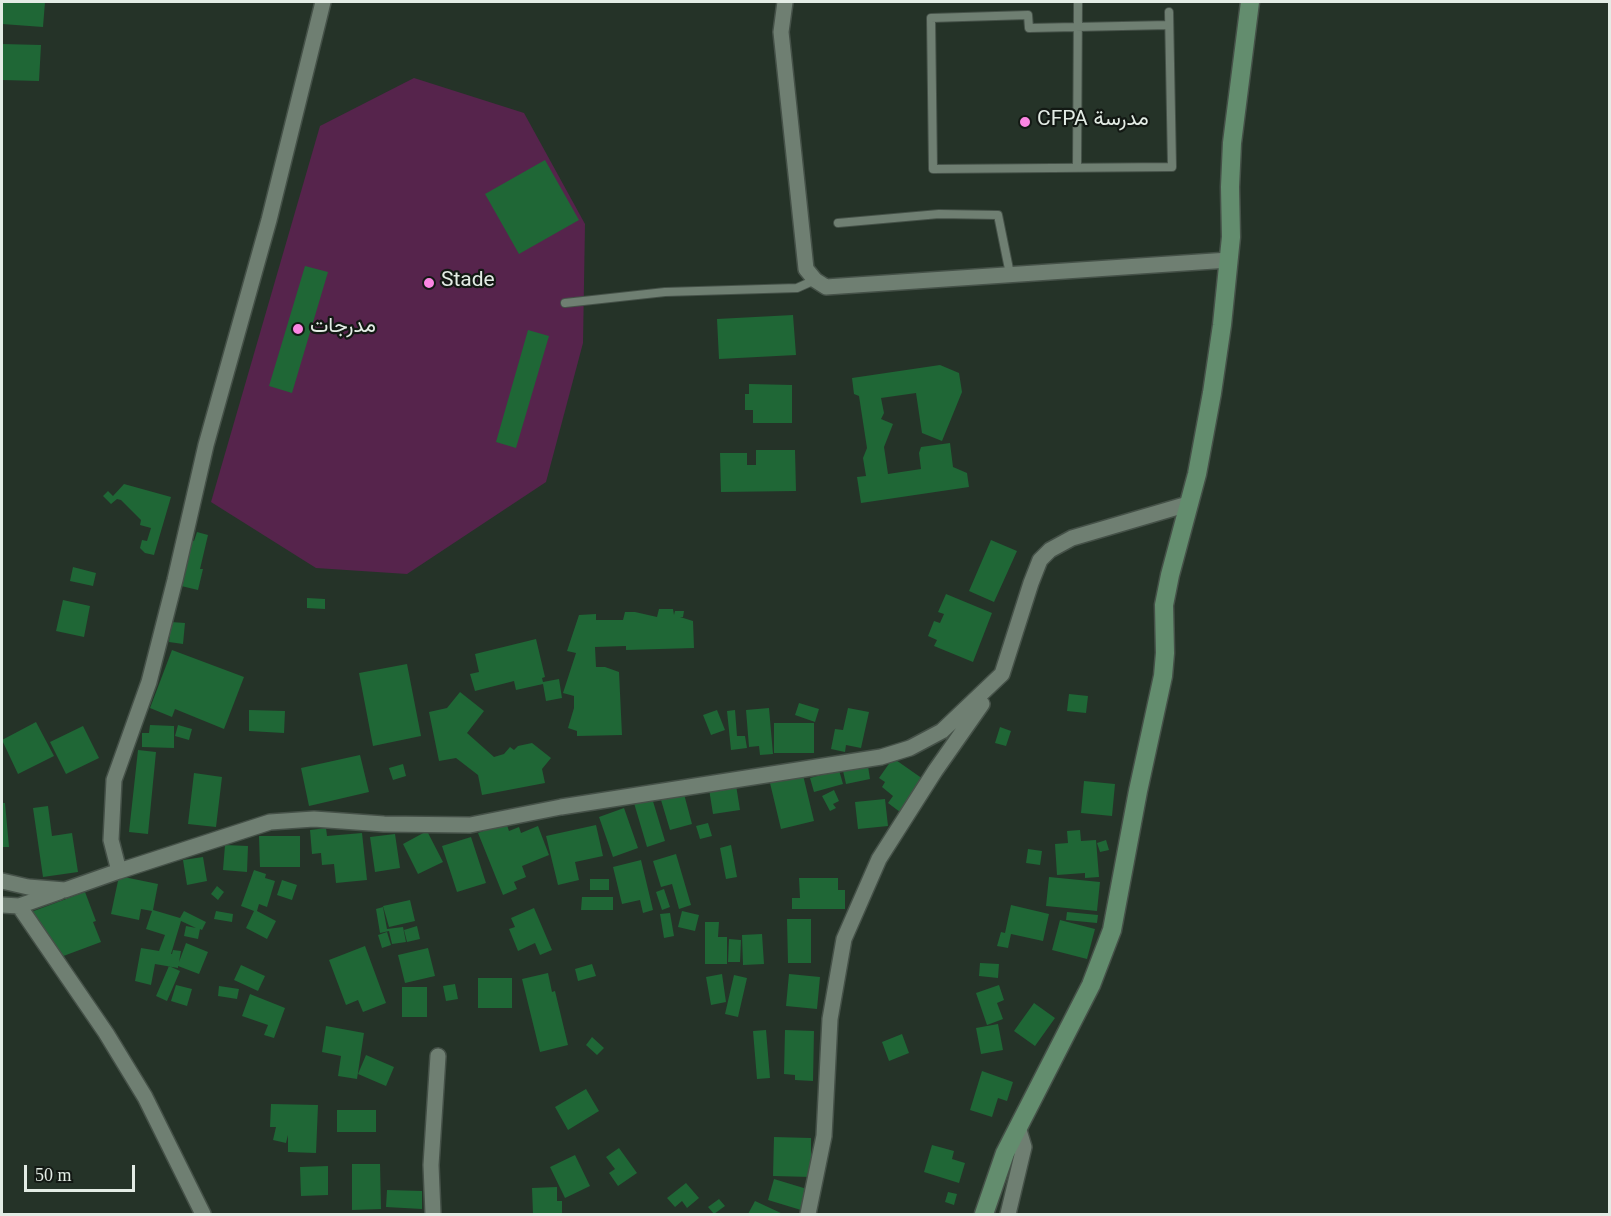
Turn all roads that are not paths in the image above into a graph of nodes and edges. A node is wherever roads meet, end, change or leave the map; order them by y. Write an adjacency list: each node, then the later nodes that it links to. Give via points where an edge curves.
1 (322, 2): 16 (street, via 269,220 206,444 149,682 114,780 111,840)
2 (785, 2): 12 (street, via 781,32 806,269)
3 (1078, 2): 7 (lane)
4 (1250, 2): 10 (street, via 1232,143)
5 (1169, 12): 6 (lane)
6 (1169, 25): 7 (lane); 8 (lane, via 1172,167)
7 (1078, 26): 8 (lane); 8 (lane, via 1029,28 1028,15 931,18 933,169)
8 (1077, 168)
9 (838, 223): 11 (lane, via 939,214 998,215)
10 (1229, 260): 11 (street); 14 (street, via 1212,393)
11 (1010, 274): 12 (street, via 826,287)
12 (815, 280): 13 (lane, via 797,288 665,292)
13 (565, 303)
14 (1188, 504): 15 (street, via 1072,538 1050,550 1040,560 1031,583); 22 (street, via 1164,605 1162,676 1112,930 1091,986)
15 (1002, 674): 16 (street, via 942,731 910,748 881,757 470,825 314,819 270,822); 25 (street, via 879,860 844,939 830,1019 824,1136)
16 (119, 871): 18 (street)
17 (2, 881): 18 (street)
18 (65, 890): 20 (street)
19 (2, 905): 20 (street)
20 (19, 906): 23 (street, via 145,1097)
21 (438, 1056): 24 (street, via 431,1165)
22 (1018, 1127): 26 (street); 27 (street, via 1024,1147)
23 (203, 1215)
24 (433, 1215)
25 (808, 1215)
26 (984, 1215)
27 (1008, 1215)

